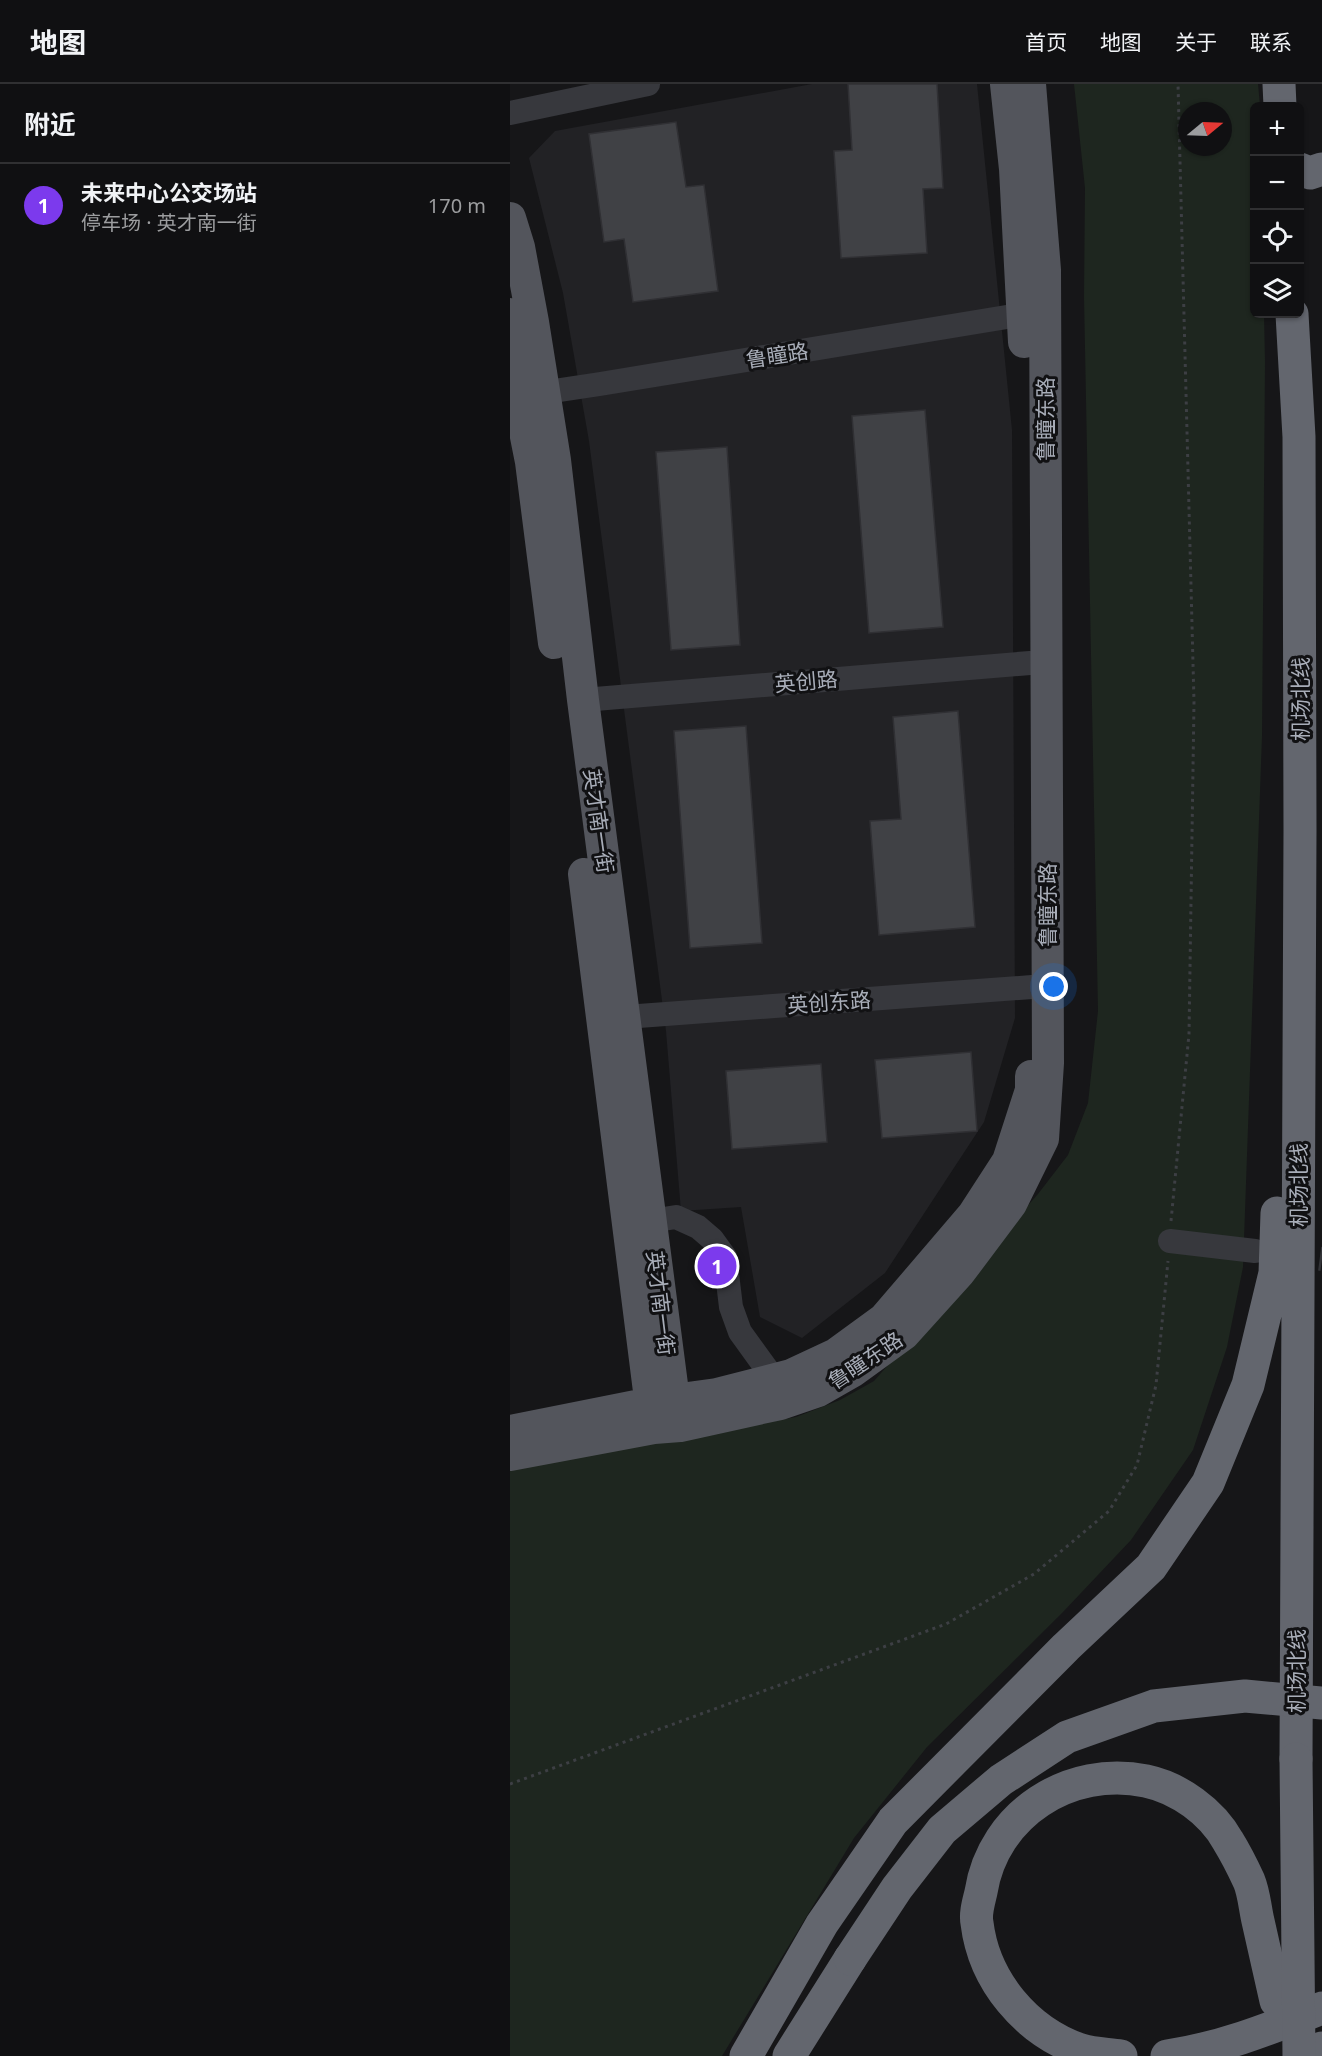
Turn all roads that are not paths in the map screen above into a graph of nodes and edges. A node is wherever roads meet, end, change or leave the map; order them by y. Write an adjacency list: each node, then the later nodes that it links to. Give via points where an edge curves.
1 (648, 84): 6 (street)
2 (1006, 84): 10 (main road, 鲁瞳东路)
3 (1030, 84): 10 (main road, 鲁瞳东路, via 1045,270)
4 (1279, 84): 5 (highway)
5 (1280, 102)
6 (510, 113)
7 (1322, 169): 8 (highway)
8 (1304, 171)
9 (510, 218): 13 (main road, 英才南一街, via 534,322)
10 (1034, 313): 13 (street, 鲁瞳路); 14 (main road, 鲁瞳东路); 23 (main road, 鲁瞳东路, via 1048,1063 1043,1139 1011,1204 960,1272 904,1334 818,1391 780,1404)
11 (510, 314): 13 (main road, 英才南一街)
12 (1292, 318): 16 (highway, 机场北线, via 1299,437)
13 (524, 396): 15 (main road, 英才南一街, via 555,460); 23 (main road, 英才南一街)
14 (1030, 663): 15 (street, 英创路); 17 (main road, 鲁瞳东路)
15 (583, 700): 18 (main road, 英才南一街)
16 (1300, 831): 21 (highway); 27 (highway, 机场北线)
17 (1032, 987): 18 (street, 英创东路); 22 (main road, 鲁瞳东路, via 1031,1090 1008,1161 979,1206 884,1319 819,1364)
18 (625, 1017): 19 (main road, 英才南一街)
19 (651, 1221): 22 (street, via 676,1217 712,1239 725,1257 731,1307 740,1332); 23 (main road, 英才南一街)
20 (1170, 1241): 21 (street)
21 (1265, 1262): 27 (highway); 31 (highway, via 1248,1385 1208,1483 1151,1567 893,1821 822,1924)
22 (774, 1379): 23 (main road, 鲁瞳东路, via 717,1394)
23 (665, 1414): 24 (main road, 鲁瞳东路); 25 (main road, 鲁瞳东路)
24 (510, 1431)
25 (510, 1455)
26 (1322, 1703): 32 (highway, bridge, via 1245,1695 1154,1706 1067,1737 1001,1780 942,1830 897,1888)
27 (1287, 1760): 28 (highway); 36 (highway, 机场北线, bridge)
28 (1276, 2001): 33 (highway, via 1250,1883 1227,1839 1203,1809 1160,1784 1135,1778 1104,1778 1069,1786 1037,1801 996,1845 983,1879 976,1922 987,1963 1005,1996 1042,2031 1082,2050); 35 (highway)
29 (1322, 2008): 34 (highway, via 1248,2037)
30 (1322, 2048): 36 (highway)
31 (746, 2056)
32 (789, 2056)
33 (1121, 2056)
34 (1167, 2056)
35 (1276, 2056)
36 (1300, 2056)

